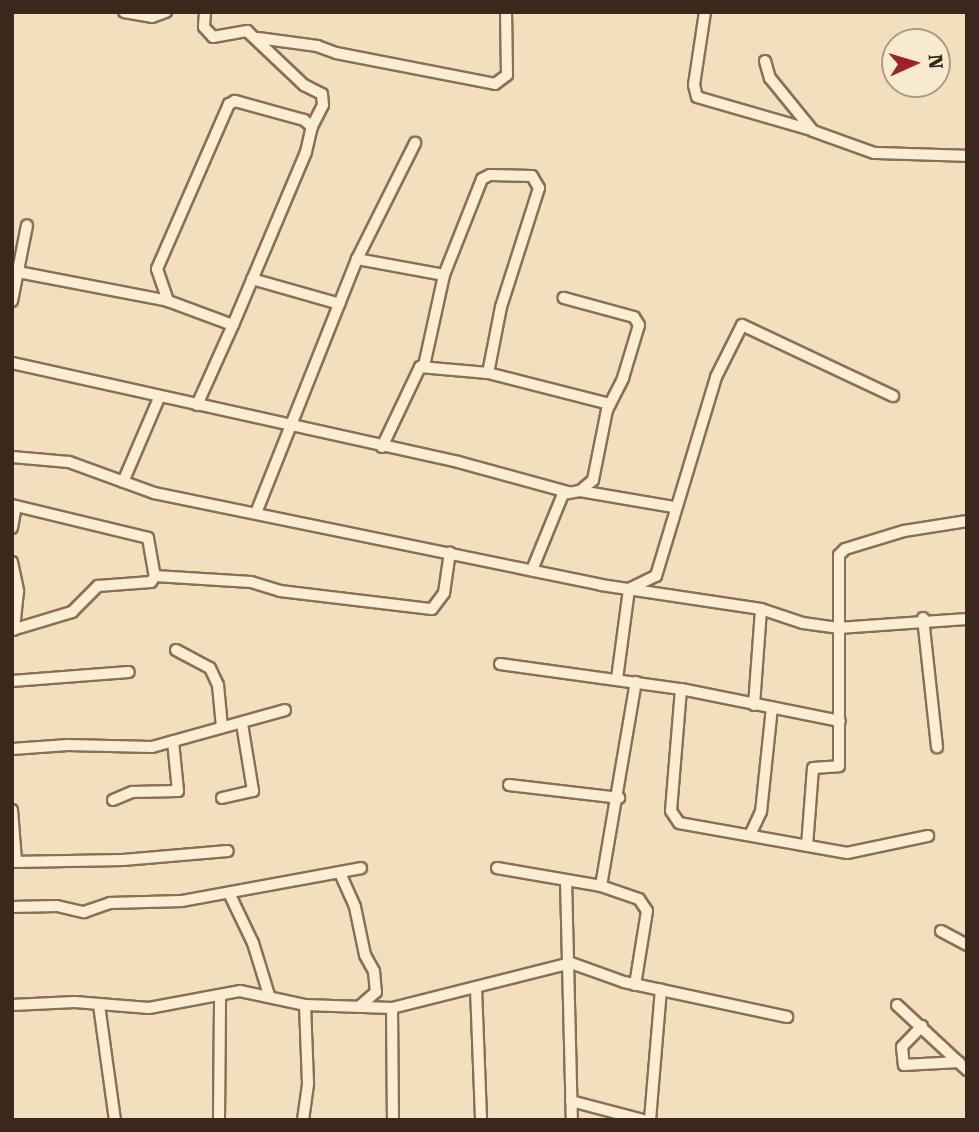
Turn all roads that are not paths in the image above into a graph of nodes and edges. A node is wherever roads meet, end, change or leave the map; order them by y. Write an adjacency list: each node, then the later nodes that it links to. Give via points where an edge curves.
1 (124, 12): 2 (street, via 152,17)
2 (166, 12)
3 (205, 12): 6 (street, via 204,27 214,37 247,31)
4 (506, 12): 6 (street, via 506,75 495,84)
5 (705, 12): 9 (street, via 694,85 697,97)
6 (258, 38): 8 (street, via 279,64 324,97)
7 (765, 61): 9 (street, via 779,91)
8 (312, 127): 14 (street, via 304,120 231,102); 17 (street, via 306,152)
9 (813, 131): 11 (street, via 874,153)
10 (415, 143): 13 (street)
11 (967, 156)
12 (27, 225): 15 (street)
13 (357, 259): 16 (street); 22 (street)
14 (157, 269): 18 (street); 21 (street)
15 (18, 272): 18 (street); 20 (street)
16 (444, 275): 25 (street); 26 (street, via 482,179 490,175 532,176 539,188 501,307)
17 (252, 279): 22 (street); 23 (street)
18 (146, 296): 21 (street)
19 (564, 298): 29 (street, via 638,320 630,357)
20 (12, 301)
21 (168, 301): 23 (street)
22 (340, 304): 31 (street)
23 (233, 325): 30 (street)
24 (12, 363): 28 (street)
25 (424, 366): 26 (street); 32 (street, via 416,370)
26 (488, 373): 29 (street)
27 (892, 396): 37 (street, via 742,325 716,377)
28 (159, 398): 30 (street); 34 (street)
29 (610, 404): 35 (street, via 593,480)
30 (197, 405): 31 (street)
31 (290, 428): 32 (street); 38 (street)
32 (382, 447): 35 (street)
33 (12, 457): 34 (street, via 69,462)
34 (123, 482): 38 (street, via 154,493)
35 (574, 491): 37 (street); 43 (street, via 563,494)
36 (14, 506): 40 (street); 44 (street, via 148,538)
37 (674, 507): 45 (street, via 656,576)
38 (256, 513): 41 (street)
39 (967, 521): 49 (street, via 904,531 845,549 839,555)
40 (12, 528)
41 (450, 552): 43 (street); 44 (street, via 439,604 421,610 280,592 251,582)
42 (12, 562): 50 (street, via 18,591)
43 (532, 570): 45 (street)
44 (155, 576): 50 (street, via 151,582 98,586 72,612)
45 (629, 589): 46 (street); 54 (street)
46 (761, 609): 49 (street); 58 (street)
47 (923, 618): 48 (street); 49 (street); 65 (street)
48 (967, 619)
49 (838, 628): 61 (street)
50 (13, 630)
51 (176, 650): 63 (street, via 194,655 210,668 218,685)
52 (500, 664): 54 (street)
53 (129, 672): 55 (street)
54 (617, 679): 56 (street)
55 (12, 681)
56 (636, 682): 57 (street); 69 (street)
57 (681, 689): 58 (street); 72 (street, via 674,819)
58 (754, 705): 59 (street)
59 (772, 708): 61 (street); 72 (street, via 761,812)
60 (285, 710): 62 (street)
61 (840, 721): 74 (street, via 839,766 813,768)
62 (242, 724): 63 (street); 68 (street, via 253,791)
63 (222, 727): 64 (street)
64 (173, 741): 66 (street, via 152,747 68,744); 70 (street, via 178,791 132,792)
65 (937, 747)
66 (12, 750)
67 (509, 785): 69 (street)
68 (222, 798)
69 (619, 798): 81 (street)
70 (113, 800)
71 (12, 810): 76 (street)
72 (751, 833): 74 (street)
73 (928, 836): 74 (street, via 847,853)
74 (807, 846)
75 (228, 851): 76 (street, via 123,860)
76 (14, 861)
77 (361, 867): 79 (street)
78 (498, 868): 80 (street)
79 (340, 873): 82 (street); 96 (street, via 374,971 376,992)
80 (566, 880): 81 (street); 86 (street)
81 (601, 886): 87 (street, via 639,899 647,911)
82 (230, 895): 83 (street, via 110,902 83,912 57,906); 90 (street, via 253,943)
83 (12, 907)
84 (941, 931): 85 (street)
85 (967, 946)
86 (571, 964): 87 (street); 88 (street); 101 (street)
87 (635, 985): 89 (street)
88 (476, 988): 97 (street); 106 (street)
89 (661, 989): 98 (street); 109 (street)
90 (269, 995): 91 (street, via 240,991); 92 (street)
91 (220, 997): 95 (street, via 149,1008); 103 (street)
92 (305, 1005): 96 (street); 104 (street, via 308,1083)
93 (897, 1005): 99 (street)
94 (12, 1006): 95 (street, via 45,1001)
95 (99, 1006): 102 (street)
96 (360, 1006): 97 (street)
97 (392, 1008): 105 (street)
98 (787, 1017)
99 (922, 1026): 100 (street); 100 (street, via 902,1047 904,1065)
100 (963, 1066)
101 (571, 1101): 107 (street); 108 (street)
102 (115, 1120)
103 (219, 1120)
104 (303, 1120)
105 (393, 1120)
106 (481, 1120)
107 (572, 1120)
108 (643, 1120)
109 (650, 1120)

